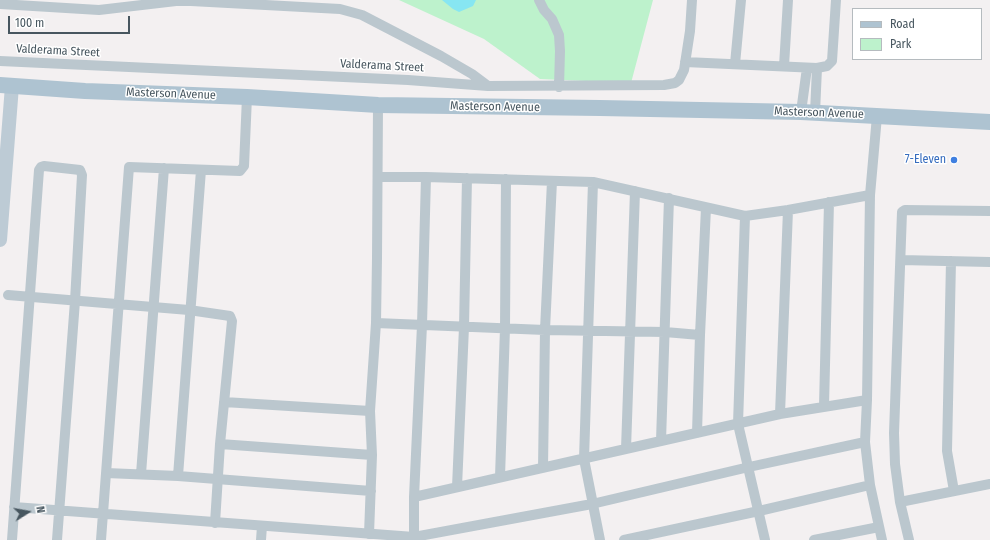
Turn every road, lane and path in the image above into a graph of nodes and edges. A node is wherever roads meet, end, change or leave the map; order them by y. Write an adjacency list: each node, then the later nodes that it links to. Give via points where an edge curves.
1 (539, 0): 15 (street, via 559,35)
2 (692, 0): 8 (street, Valderama Street)
3 (741, 0): 9 (street)
4 (788, 0): 10 (street)
5 (836, 0): 12 (street, via 832,61 827,66)
6 (0, 4): 14 (street, via 99,10 191,1 340,9 362,15 441,56)
7 (0, 61): 14 (street, Valderama Street)
8 (685, 62): 9 (street); 15 (street, Valderama Street, via 682,76 670,84)
9 (735, 64): 10 (street)
10 (784, 66): 11 (street)
11 (807, 68): 12 (street); 18 (street)
12 (817, 68): 18 (street)
13 (6, 86): 16 (main road, Masterson Avenue); 31 (street)
14 (488, 86): 15 (street, Valderama Street)
15 (559, 87)
16 (247, 97): 17 (main road, Masterson Avenue); 22 (street, via 243,169)
17 (378, 105): 18 (main road, Masterson Avenue); 23 (street)
18 (808, 112): 19 (main road, Masterson Avenue)
19 (877, 116): 20 (main road, Masterson Avenue); 30 (street)
20 (990, 122)
21 (164, 168): 22 (street); 45 (street, via 129,167); 46 (street)
22 (201, 170): 47 (street)
23 (378, 177): 24 (street); 48 (street)
24 (426, 177): 25 (street); 49 (street)
25 (467, 178): 26 (street); 50 (street)
26 (506, 179): 27 (street); 51 (street)
27 (552, 181): 28 (street); 52 (street)
28 (592, 182): 29 (street); 53 (street)
29 (635, 191): 32 (street); 54 (street)
30 (870, 195): 33 (street); 57 (street)
31 (2, 197): 38 (street)
32 (669, 198): 34 (street); 55 (street)
33 (829, 202): 35 (street); 59 (street)
34 (706, 208): 37 (street); 56 (street)
35 (788, 210): 37 (street); 61 (street)
36 (990, 211): 39 (street, via 903,211)
37 (745, 216): 62 (street)
38 (0, 240)
39 (900, 260): 40 (street); 83 (street, via 894,433)
40 (951, 262): 41 (street); 81 (street, via 947,451)
41 (990, 262)
42 (8, 295): 43 (street)
43 (30, 297): 44 (street); 44 (street, via 40,169 44,166 72,168 80,170 82,175); 85 (street)
44 (75, 301): 45 (street); 87 (street)
45 (118, 305): 46 (street); 72 (street)
46 (154, 307): 47 (street); 73 (street)
47 (189, 310): 58 (street, via 228,315 231,318); 74 (street)
48 (376, 324): 49 (street); 60 (street)
49 (422, 325): 50 (street); 82 (street)
50 (464, 327): 51 (street); 79 (street)
51 (505, 328): 52 (street); 75 (street)
52 (546, 330): 53 (street); 71 (street)
53 (588, 330): 54 (street); 69 (street)
54 (629, 332): 55 (street); 67 (street)
55 (665, 332): 56 (street); 64 (street)
56 (700, 335): 63 (street)
57 (867, 400): 59 (street); 65 (street)
58 (224, 402): 60 (street); 66 (street)
59 (824, 406): 61 (street)
60 (370, 411): 68 (street)
61 (780, 414): 62 (street)
62 (738, 424): 63 (street); 70 (street)
63 (697, 433): 64 (street)
64 (661, 441): 67 (street)
65 (865, 442): 70 (street); 78 (street)
66 (220, 444): 68 (street); 76 (street)
67 (626, 449): 69 (street)
68 (372, 455): 80 (street)
69 (584, 459): 71 (street); 84 (street)
70 (749, 467): 84 (street); 86 (street)
71 (543, 468): 75 (street)
72 (106, 473): 73 (street); 88 (street)
73 (141, 474): 74 (street)
74 (178, 476): 76 (street)
75 (500, 477): 79 (street)
76 (218, 480): 80 (street); 89 (street)
77 (990, 484): 81 (street)
78 (870, 485): 86 (street); 91 (street)
79 (457, 487): 82 (street)
80 (371, 491): 92 (street)
81 (954, 491): 83 (street)
82 (414, 497): 93 (street)
83 (900, 502): 103 (street)
84 (592, 504): 93 (street); 98 (street)
85 (14, 507): 87 (street); 94 (street)
86 (759, 511): 99 (street); 100 (street)
87 (59, 512): 88 (street); 95 (street)
88 (102, 514): 89 (street); 96 (street)
89 (215, 523): 90 (street)
90 (262, 526): 92 (street); 97 (street)
91 (879, 527): 101 (street); 102 (street)
92 (369, 534): 93 (street)
93 (414, 539)
94 (12, 540)
95 (57, 540)
96 (101, 540)
97 (261, 540)
98 (600, 540)
99 (624, 540)
100 (765, 540)
101 (814, 540)
102 (882, 540)
103 (909, 540)

